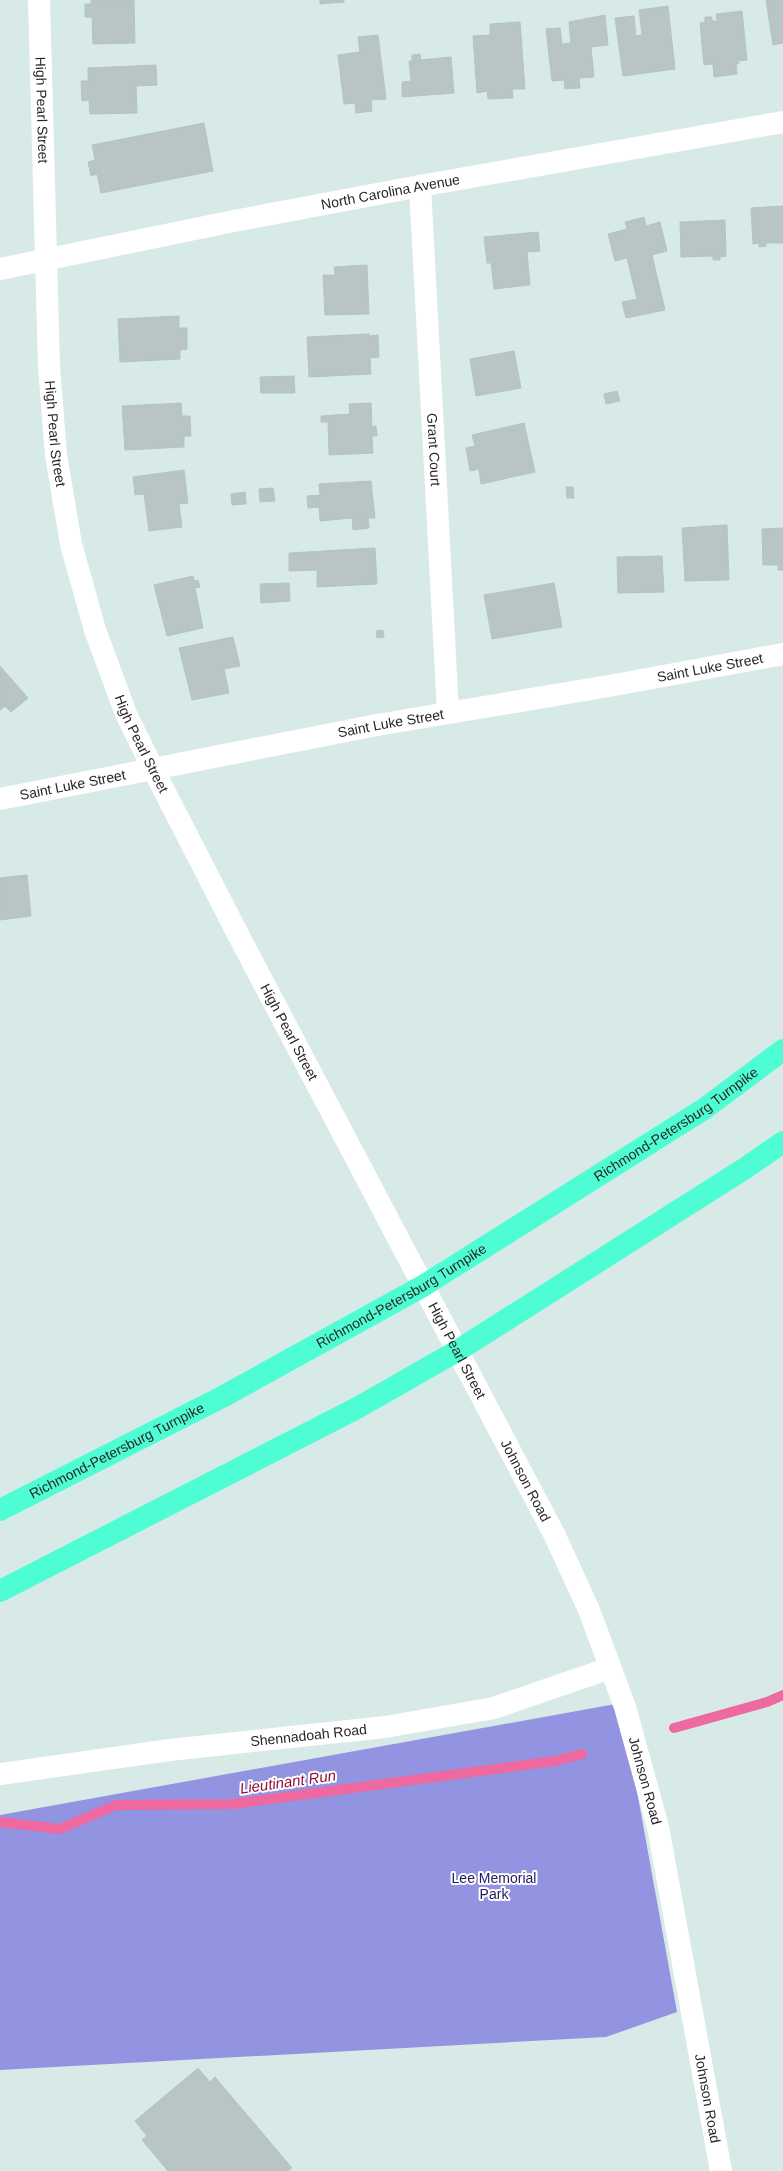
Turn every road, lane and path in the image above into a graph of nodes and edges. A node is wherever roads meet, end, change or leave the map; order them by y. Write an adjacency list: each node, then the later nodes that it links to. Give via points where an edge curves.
1 (39, 0): 4 (street, High Pearl Street)
2 (783, 122): 3 (street, North Carolina Avenue)
3 (420, 186): 4 (street, North Carolina Avenue); 7 (street, Grant Court)
4 (47, 260): 5 (street, North Carolina Avenue); 8 (street, High Pearl Street, via 49,367 56,455 71,544 95,630 126,714)
5 (0, 269)
6 (783, 654): 7 (street, Saint Luke Street)
7 (448, 712): 8 (street, Saint Luke Street)
8 (153, 769): 9 (street, Saint Luke Street); 12 (street, High Pearl Street)
9 (0, 799)
10 (783, 1050): 13 (highway, Richmond-Petersburg Turnpike, via 704,1109 423,1286 224,1396)
11 (783, 1142): 14 (highway, via 431,1366 359,1407)
12 (492, 1416): 15 (street, Johnson Road, via 554,1534 589,1610)
13 (0, 1510)
14 (0, 1591)
15 (610, 1668): 16 (street, Shennadoah Road, via 494,1708 385,1727 170,1750); 17 (street, Johnson Road, via 625,1707 658,1827)
16 (0, 1774)
17 (721, 2171)

